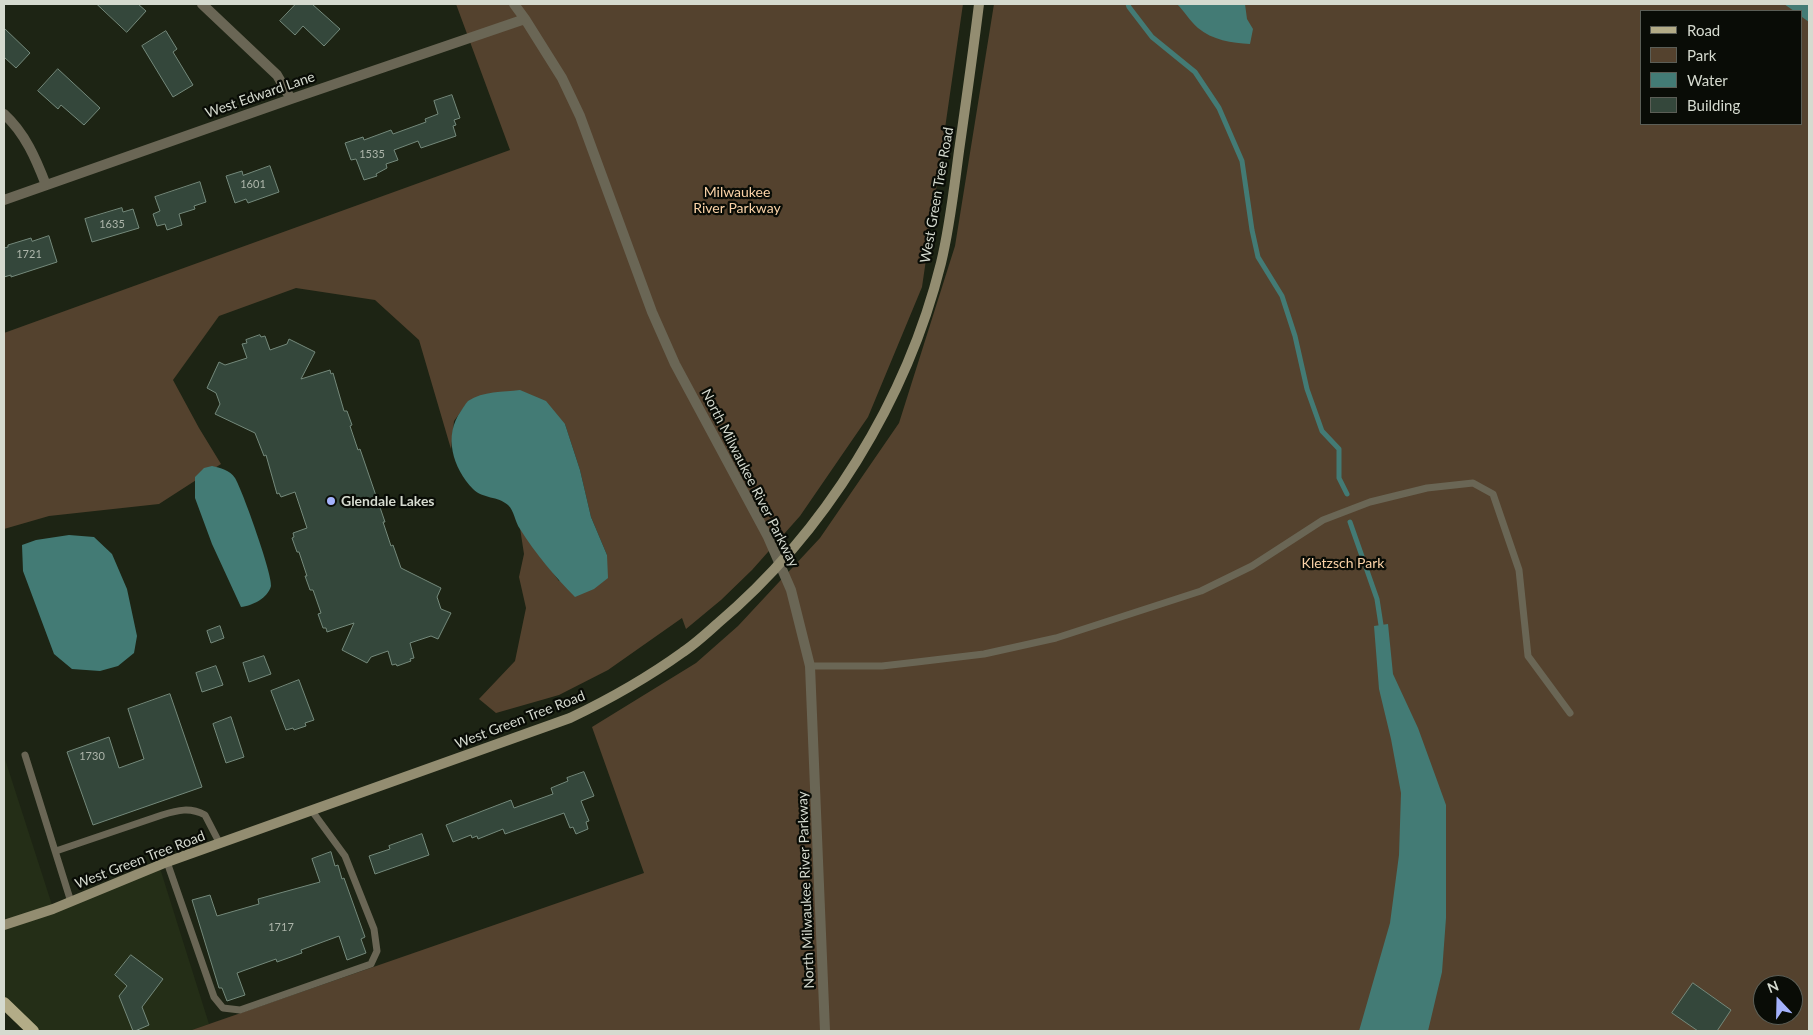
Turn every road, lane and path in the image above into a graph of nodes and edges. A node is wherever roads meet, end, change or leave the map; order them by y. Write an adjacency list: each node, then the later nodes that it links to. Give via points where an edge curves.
1 (202, 4): 5 (street, via 277,75)
2 (514, 4): 4 (street, North Milwaukee River Parkway)
3 (979, 4): 9 (street, West Green Tree Road, via 952,203 941,262 921,328 871,436 820,516)
4 (526, 18): 5 (street, West Edward Lane); 9 (street, North Milwaukee River Parkway, via 562,78 580,116 652,312 675,364)
5 (291, 99): 7 (street, West Edward Lane)
6 (4, 114): 7 (street, via 24,137)
7 (46, 185): 8 (street, West Edward Lane)
8 (4, 200)
9 (780, 562): 10 (street, North Milwaukee River Parkway); 13 (street, West Green Tree Road, via 745,600 685,651 608,700 554,724)
10 (810, 666): 11 (lane, via 882,666 918,662 984,654 1056,638 1201,591 1252,566 1322,520 1370,502 1427,488 1473,483 1492,494 1519,570 1528,656); 21 (street, North Milwaukee River Parkway)
11 (1570, 713)
12 (25, 755): 15 (lane)
13 (312, 811): 14 (street, West Green Tree Road); 16 (lane, via 345,856 374,929 377,951 371,964 343,974 240,1010 223,1008 214,997)
14 (220, 844): 15 (lane, via 205,815 189,809 177,810); 16 (street, West Green Tree Road)
15 (56, 851): 17 (lane)
16 (167, 862): 17 (street, West Green Tree Road)
17 (70, 902): 18 (street, West Green Tree Road)
18 (4, 925)
19 (4, 1003): 20 (main road)
20 (33, 1031)
21 (825, 1031)

